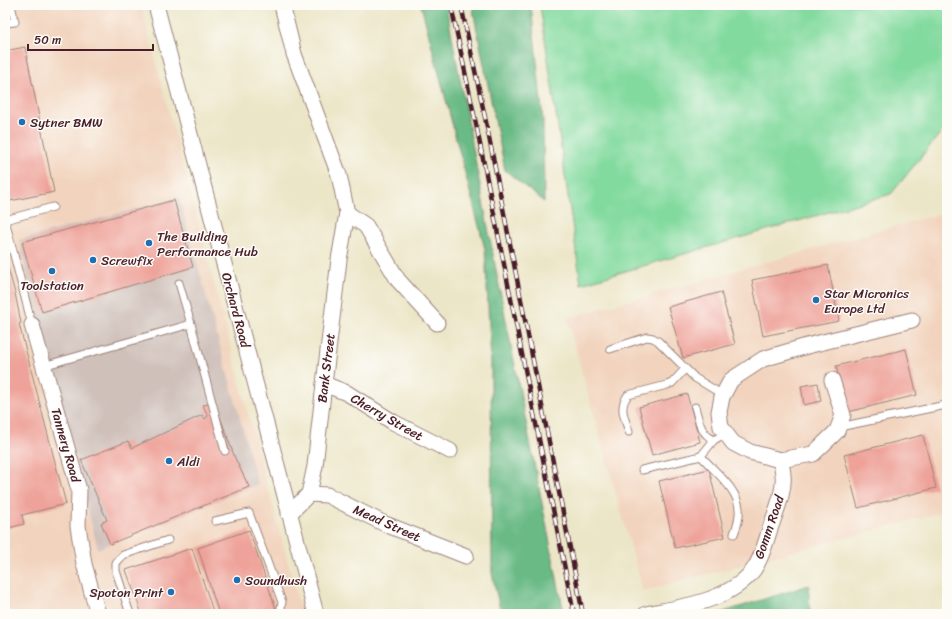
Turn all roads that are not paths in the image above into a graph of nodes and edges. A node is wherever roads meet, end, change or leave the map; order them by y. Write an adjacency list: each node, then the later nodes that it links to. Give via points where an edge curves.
1 (11, 5): 4 (lane, via 15,22)
2 (156, 5): 30 (street, Orchard Road)
3 (282, 5): 6 (street, Bank Street, via 294,54 339,175)
4 (5, 23)
5 (53, 207): 7 (lane)
6 (347, 213): 10 (street, via 366,226 398,280); 17 (street, Bank Street)
7 (5, 220): 12 (lane)
8 (179, 283): 11 (lane)
9 (912, 320): 18 (street, via 763,359 731,380)
10 (437, 323)
11 (191, 324): 14 (lane); 24 (lane)
12 (32, 325): 14 (street, Tannery Road)
13 (610, 349): 15 (lane, via 652,338)
14 (43, 366): 35 (street, Tannery Road, via 79,490 78,526 84,564)
15 (685, 369): 18 (lane); 22 (lane, via 672,383 628,395 622,408)
16 (832, 380): 21 (street, via 843,415)
17 (324, 384): 25 (street, Cherry Street, via 347,393 393,422); 29 (street, Bank Street, via 315,466)
18 (723, 395): 23 (street, via 719,412)
19 (946, 405): 21 (lane)
20 (696, 407): 23 (lane, via 699,422 707,437)
21 (839, 427): 27 (street, via 838,431 813,454)
22 (629, 432)
23 (720, 436): 26 (lane); 27 (street, via 750,452)
24 (225, 451)
25 (450, 451)
26 (701, 456): 28 (lane); 32 (lane, via 727,483 735,497 739,508)
27 (780, 460): 39 (street, Gomm Road, via 783,477 780,501 762,554 754,569 734,588 713,598 690,606)
28 (642, 470)
29 (309, 494): 30 (street); 34 (street, Mead Street, via 327,495 385,524)
30 (289, 514): 38 (street, Orchard Road)
31 (215, 521): 37 (lane, via 249,513 282,602)
32 (734, 534)
33 (168, 540): 36 (lane, via 124,555 116,564)
34 (466, 556)
35 (98, 614)
36 (130, 614)
37 (280, 614)
38 (316, 614)
39 (646, 614)

